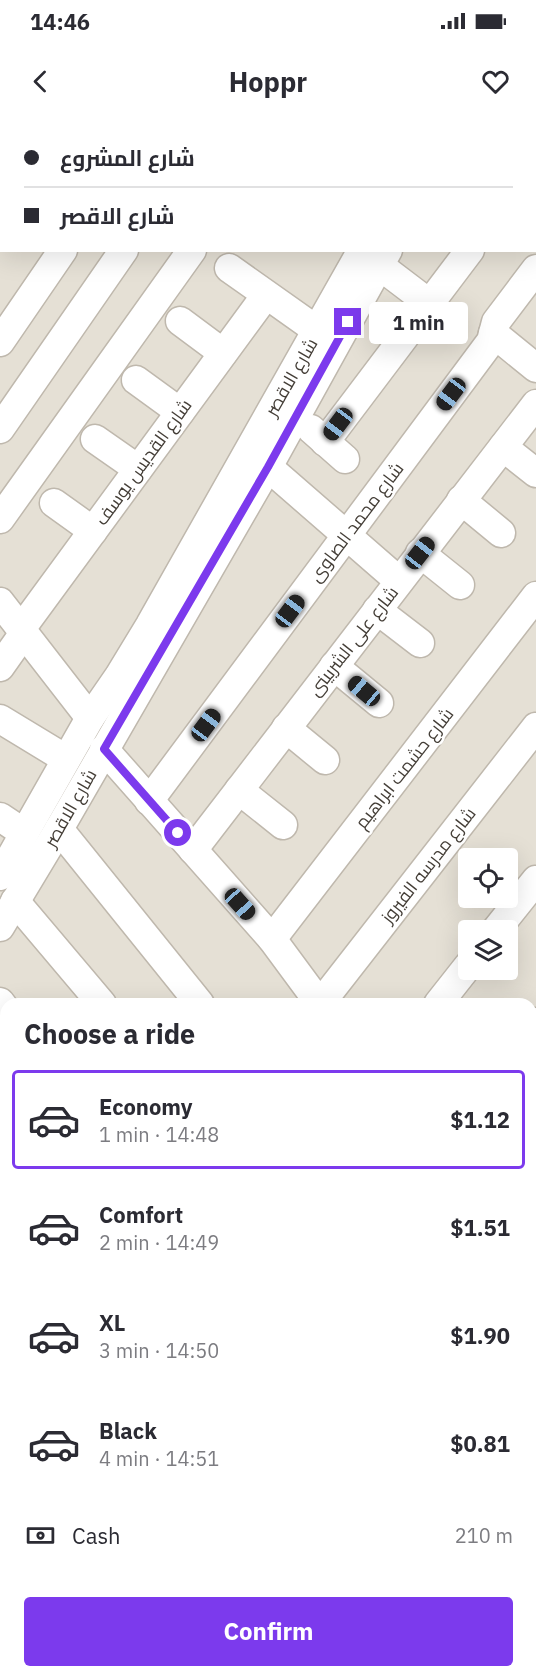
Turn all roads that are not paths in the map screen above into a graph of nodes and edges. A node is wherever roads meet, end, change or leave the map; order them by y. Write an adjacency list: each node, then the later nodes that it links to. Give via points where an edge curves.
1 (62, 252): 13 (street)
2 (123, 252): 20 (street)
3 (191, 252): 28 (street)
4 (469, 252): 9 (street)
5 (369, 254): 9 (street); 11 (street, شارع الاقصر); 19 (street, شارع الاقصر)
6 (228, 268): 8 (street)
7 (536, 269): 12 (street, شارع محمد الصاوى, via 496,322)
8 (266, 295): 11 (street); 14 (street, شارع القديس يوسف)
9 (430, 304): 19 (street, via 335,451)
10 (180, 321): 14 (street)
11 (318, 331): 43 (street, شارع الاقصر, via 150,625)
12 (493, 333): 15 (street); 31 (street, شارع محمد الصاوى, via 491,341)
13 (0, 342)
14 (223, 353): 18 (street, شارع القديس يوسف)
15 (535, 366)
16 (136, 380): 18 (street)
17 (536, 404): 22 (street, شارع على الشربينى)
18 (180, 412): 24 (street, شارع القديس يوسف)
19 (296, 416): 23 (street, شارع الاقصر)
20 (0, 429)
21 (95, 439): 24 (street)
22 (503, 447): 25 (street); 26 (street, شارع على الشربينى)
23 (268, 467): 31 (street); 47 (street, شارع الاقصر)
24 (138, 469): 29 (street, شارع القديس يوسف)
25 (536, 473)
26 (461, 500): 30 (street); 32 (street, شارع على الشربينى)
27 (54, 503): 29 (street)
28 (0, 519)
29 (93, 531): 38 (street, شارع القديس يوسف)
30 (501, 533)
31 (346, 535): 33 (street); 51 (street, شارع محمد الصاوى)
32 (420, 553): 33 (street, شارع على الشربينى); 34 (street)
33 (399, 581): 37 (street, شارع على الشربينى)
34 (460, 585)
35 (536, 596): 62 (street, شارع حشمت ابراهيم)
36 (0, 602): 38 (street)
37 (377, 610): 39 (street); 40 (street, شارع على الشربينى)
38 (22, 631): 41 (street, شارع القديس يوسف); 43 (street)
39 (420, 643)
40 (334, 666): 42 (street); 46 (street, شارع على الشربينى)
41 (0, 667)
42 (379, 703)
43 (90, 718): 48 (street, شارع الاقصر)
44 (0, 719): 48 (street)
45 (536, 727): 67 (street, شارع مدرسه الفيروز)
46 (286, 729): 49 (street); 50 (street, شارع على الشربينى)
47 (104, 749): 51 (street); 54 (street, شارع الاقصر)
48 (66, 759): 55 (street, شارع الاقصر)
49 (325, 760)
50 (239, 790): 53 (street); 56 (street, شارع على الشربينى)
51 (150, 801): 56 (street)
52 (0, 817): 55 (street)
53 (283, 825)
54 (59, 829): 59 (street, شارع الاقصر); 65 (street)
55 (24, 833): 57 (street, شارع الاقصر)
56 (193, 850): 62 (street)
57 (0, 876)
58 (536, 880): 60 (street)
59 (15, 901): 61 (street, شارع الاقصر); 64 (street)
60 (504, 920)
61 (0, 927)
62 (272, 939): 66 (street)
63 (458, 979): 68 (street)
64 (97, 998)
65 (195, 998)
66 (316, 998)
67 (325, 998)
68 (443, 998)

